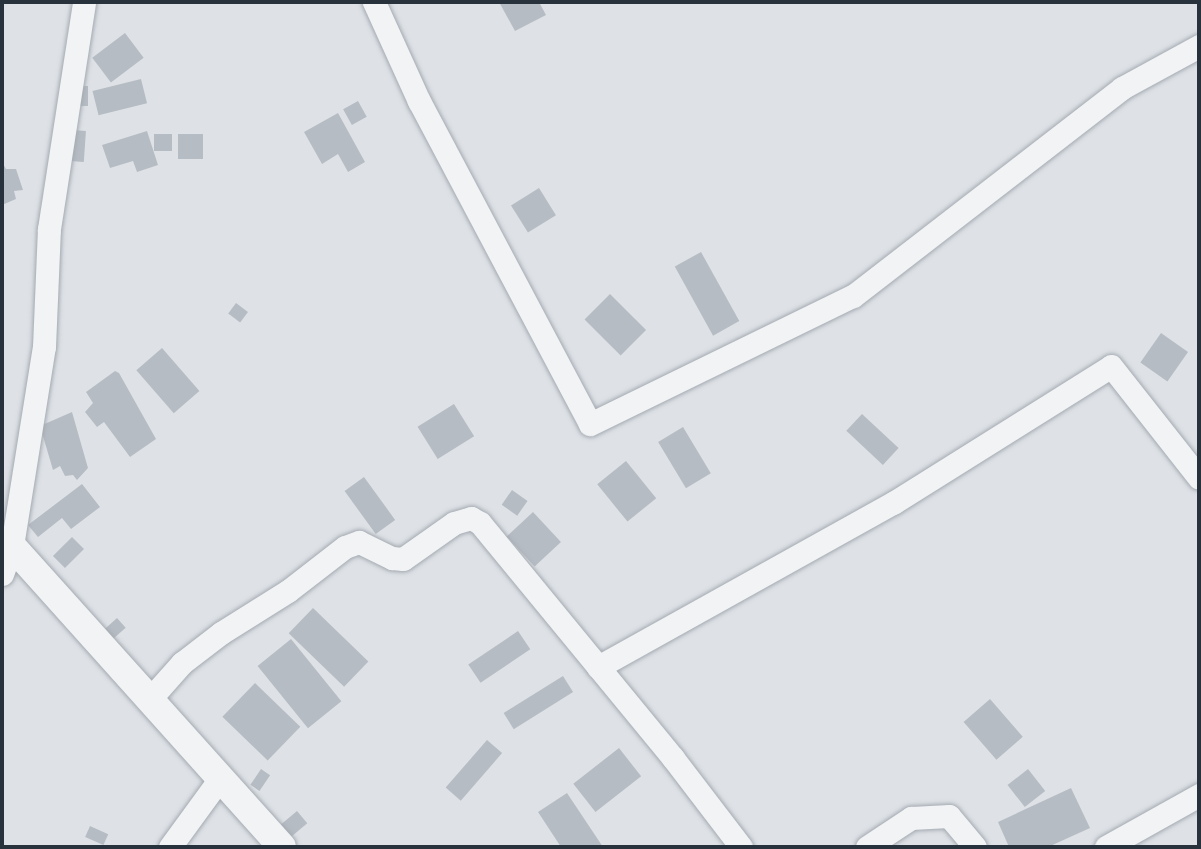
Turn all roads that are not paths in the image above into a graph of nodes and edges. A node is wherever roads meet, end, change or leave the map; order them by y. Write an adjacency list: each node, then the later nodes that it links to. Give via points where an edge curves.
1 (84, 2): 5 (street, via 49,229 44,347)
2 (374, 2): 3 (street, via 419,101 590,424 853,296 1122,88)
3 (1199, 46)
4 (1199, 478): 7 (street, via 1111,366 893,503)
5 (7, 541): 6 (street); 8 (street)
6 (2, 575)
7 (598, 667): 8 (street, via 480,523 471,518 454,523 403,559 359,542 345,547 182,663); 13 (street)
8 (149, 700): 9 (street)
9 (221, 777): 11 (street); 12 (street)
10 (1199, 795): 16 (street)
11 (170, 847)
12 (282, 847)
13 (741, 847)
14 (867, 847): 15 (street, via 911,818 949,816)
15 (975, 847)
16 (1106, 847)

